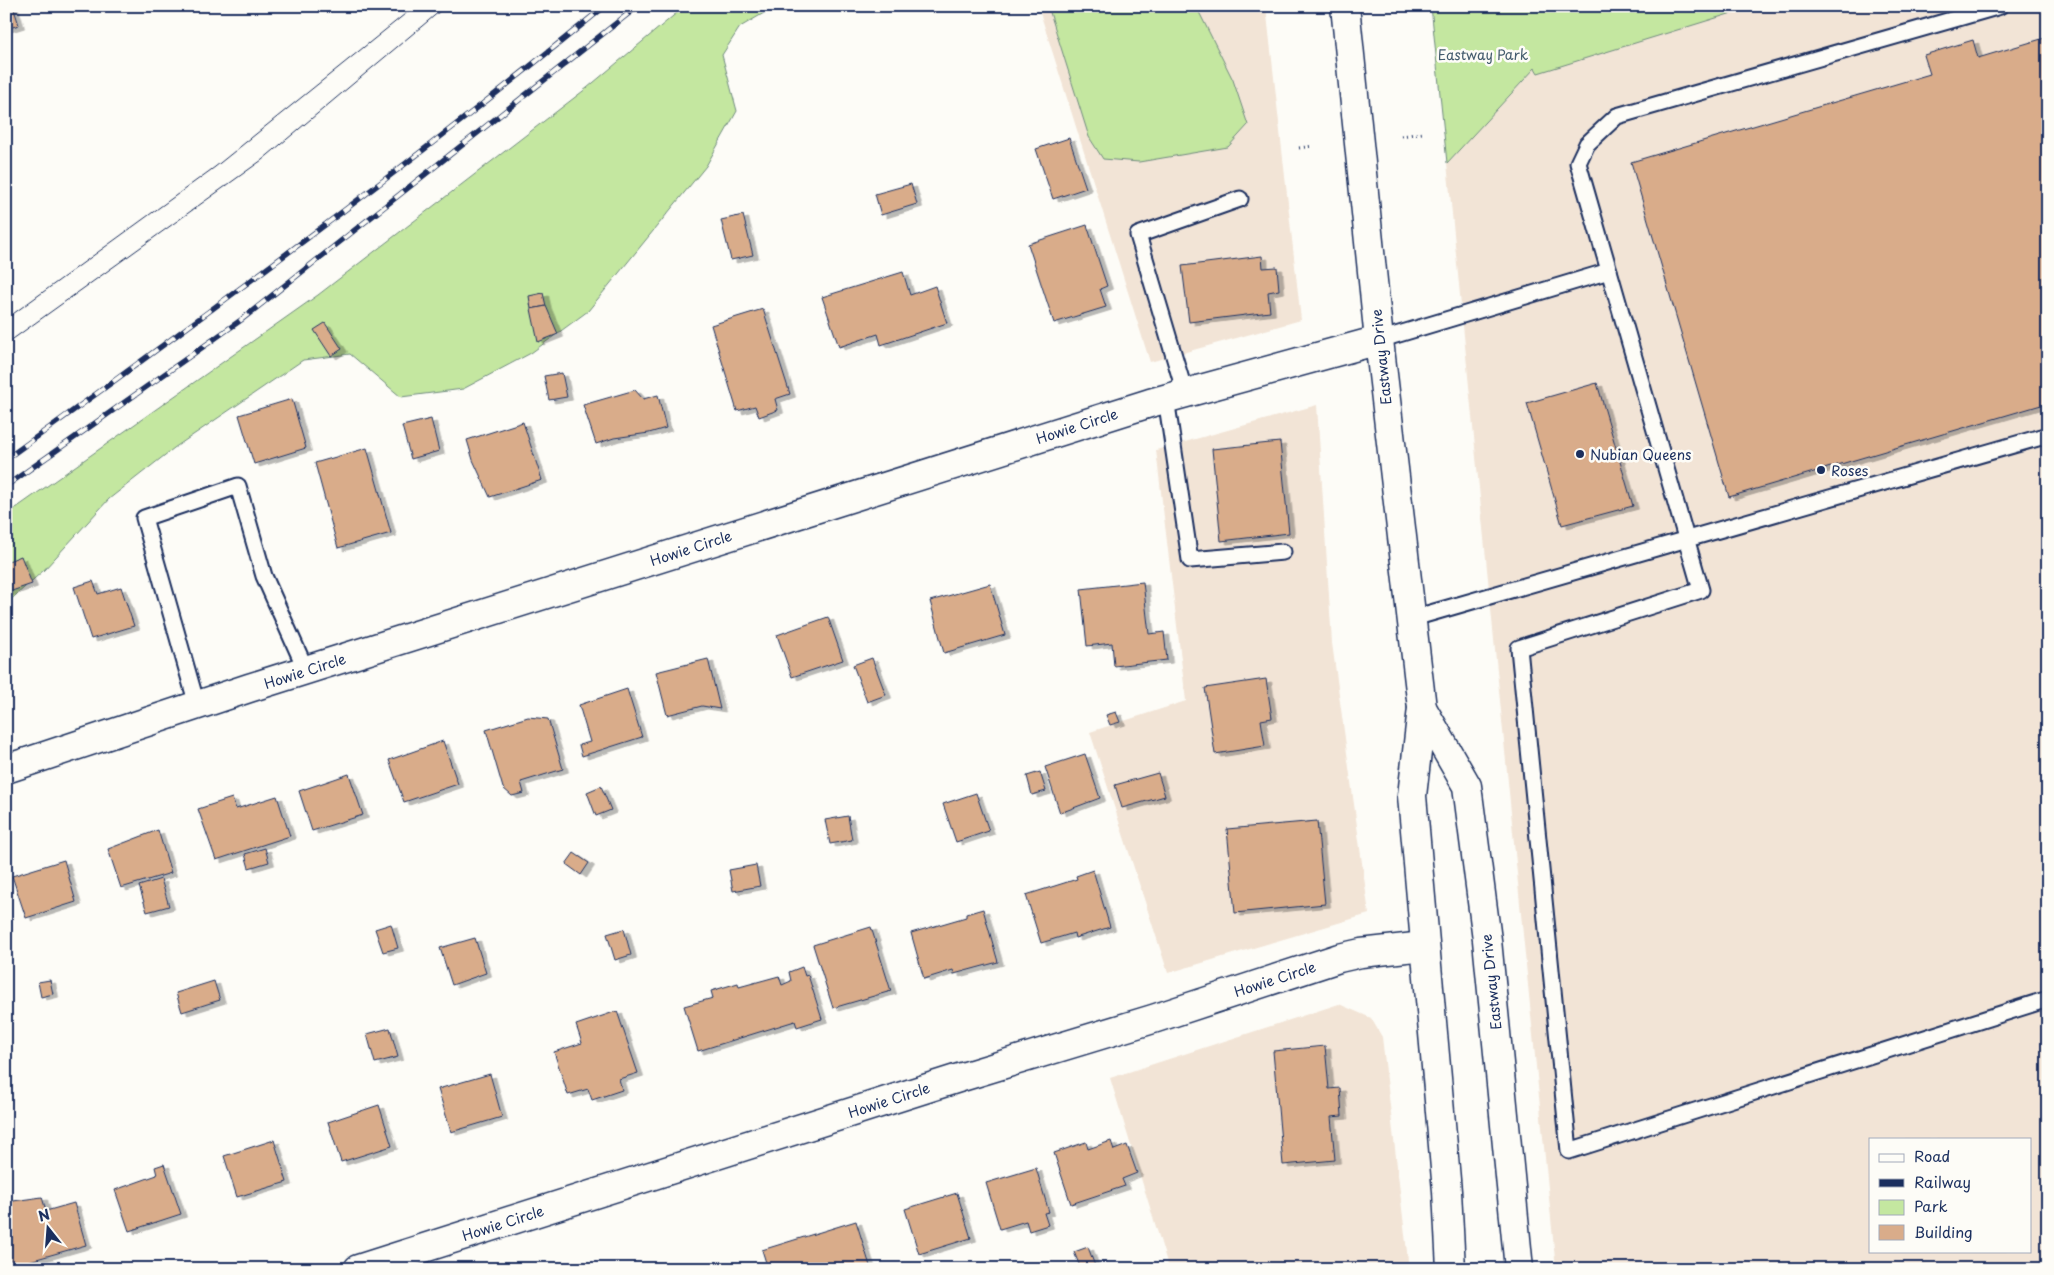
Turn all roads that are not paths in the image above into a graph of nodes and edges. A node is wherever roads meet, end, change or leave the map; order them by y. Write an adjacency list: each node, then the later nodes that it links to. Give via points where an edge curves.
1 (1345, 6): 5 (street, Eastway Drive)
2 (2000, 6): 4 (lane, via 1617,116 1587,144 1578,164)
3 (1240, 199): 6 (lane, via 1138,235)
4 (1609, 271): 5 (lane); 8 (lane)
5 (1379, 340): 6 (street, Howie Circle); 10 (street, Eastway Drive)
6 (1176, 396): 9 (lane, via 1190,560); 11 (street, Howie Circle)
7 (2048, 435): 8 (lane)
8 (1687, 539): 10 (lane); 16 (lane, via 1702,590 1520,648 1569,1151)
9 (1283, 552)
10 (1410, 619): 13 (street, Eastway Drive)
11 (306, 670): 12 (street, Howie Circle); 12 (lane, via 264,576 238,486 144,518)
12 (197, 705): 14 (street, Howie Circle)
13 (1422, 708): 15 (street, Eastway Drive, via 1412,796); 19 (street, Eastway Drive, via 1467,786 1487,940)
14 (6, 769)
15 (1424, 946): 17 (street, Howie Circle, via 1339,958); 18 (street, Eastway Drive)
16 (2048, 999)
17 (358, 1269)
18 (1452, 1269)
19 (1519, 1269)

